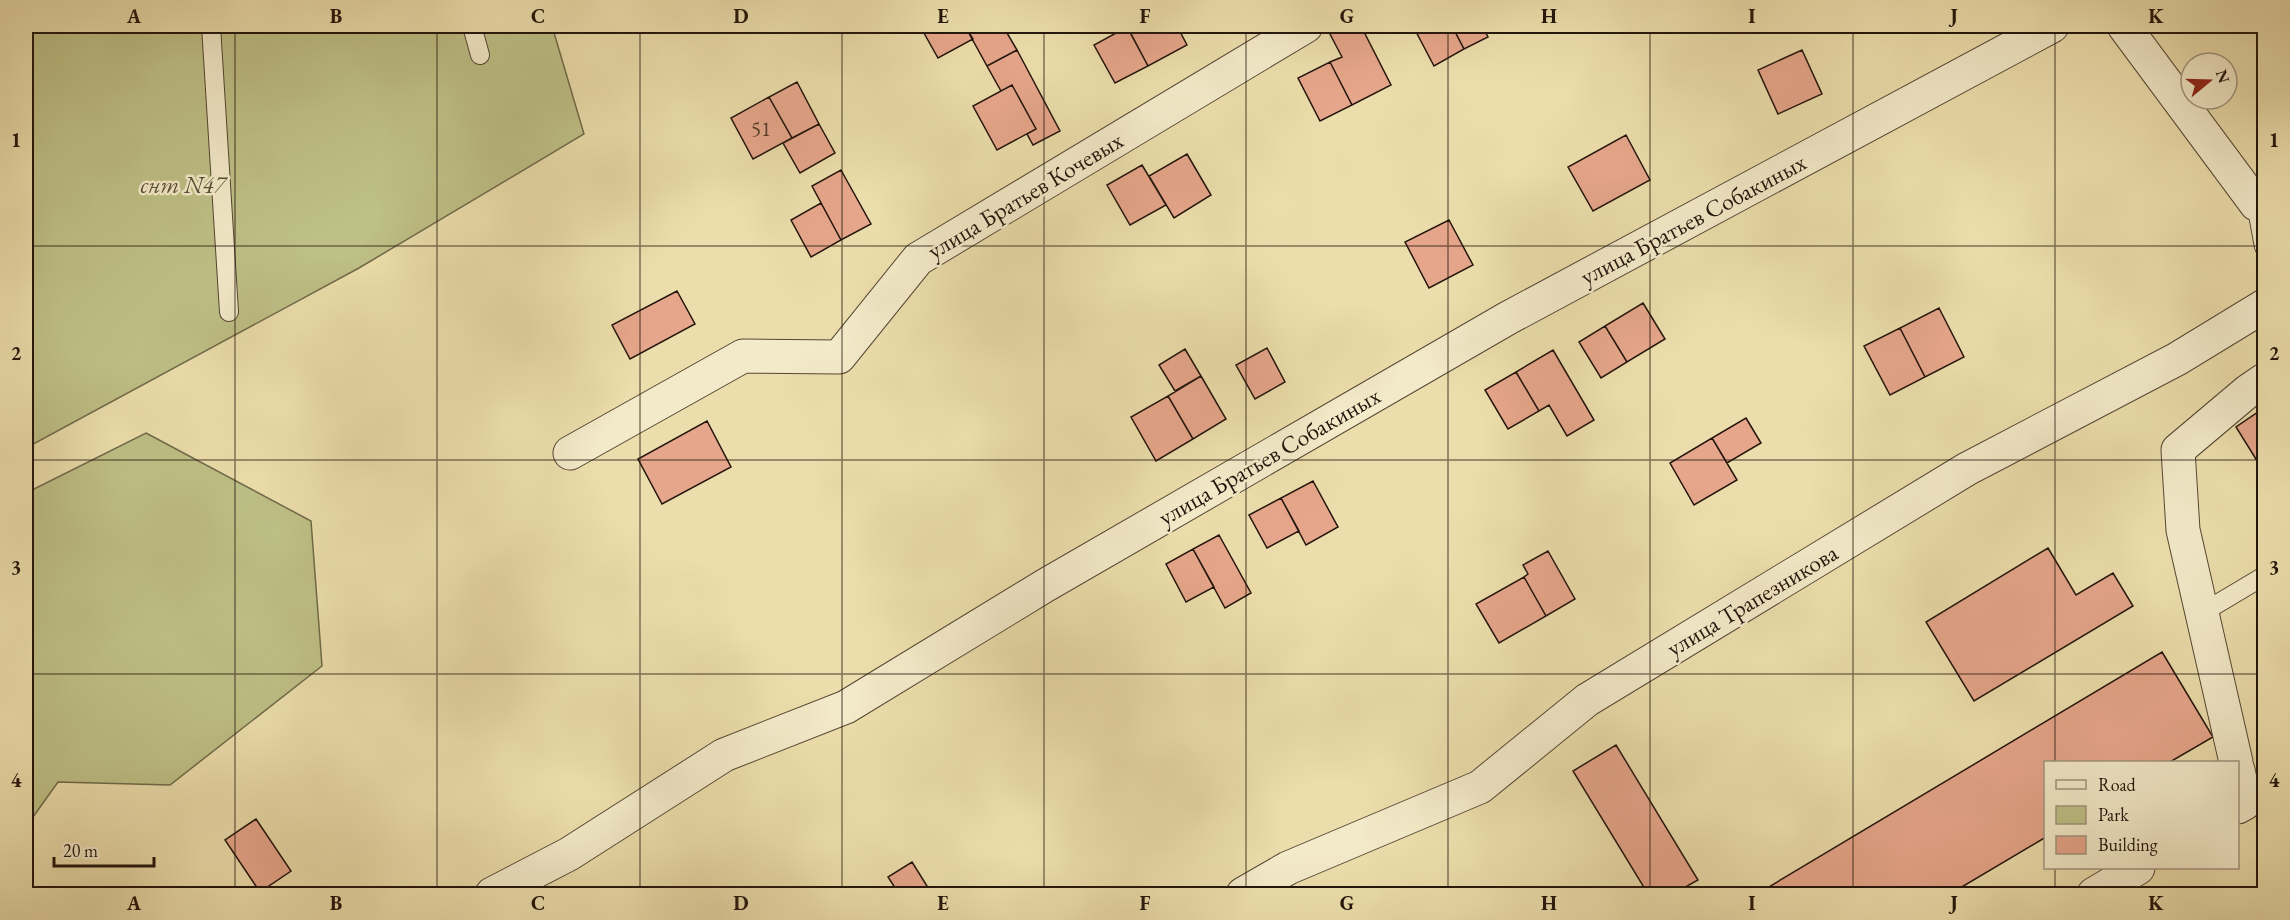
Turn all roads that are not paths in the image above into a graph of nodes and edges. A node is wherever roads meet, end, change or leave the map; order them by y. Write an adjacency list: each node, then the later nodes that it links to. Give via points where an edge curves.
1 (211, 26): 10 (lane)
2 (472, 26): 6 (lane)
3 (1306, 26): 12 (street, улица Братьев Кочевых, via 918,259 839,357 743,356)
4 (2052, 26): 19 (street, улица Братьев Собакиных, via 1508,318 1046,585 846,707 724,755 569,854)
5 (2124, 26): 7 (street)
6 (480, 55)
7 (2260, 205): 8 (lane)
8 (2265, 248)
9 (2265, 306): 20 (street, улица Трапезникова, via 2177,359 1967,469 1587,700 1480,787 1288,868)
10 (229, 312)
11 (2265, 380): 14 (street, via 2178,450 2184,530)
12 (570, 453)
13 (2265, 576): 14 (lane)
14 (2202, 613): 15 (street)
15 (2236, 761)
16 (2239, 775): 17 (street, via 2245,803)
17 (2239, 806)
18 (2135, 869): 21 (street)
19 (492, 894)
20 (1243, 894)
21 (2094, 894)

